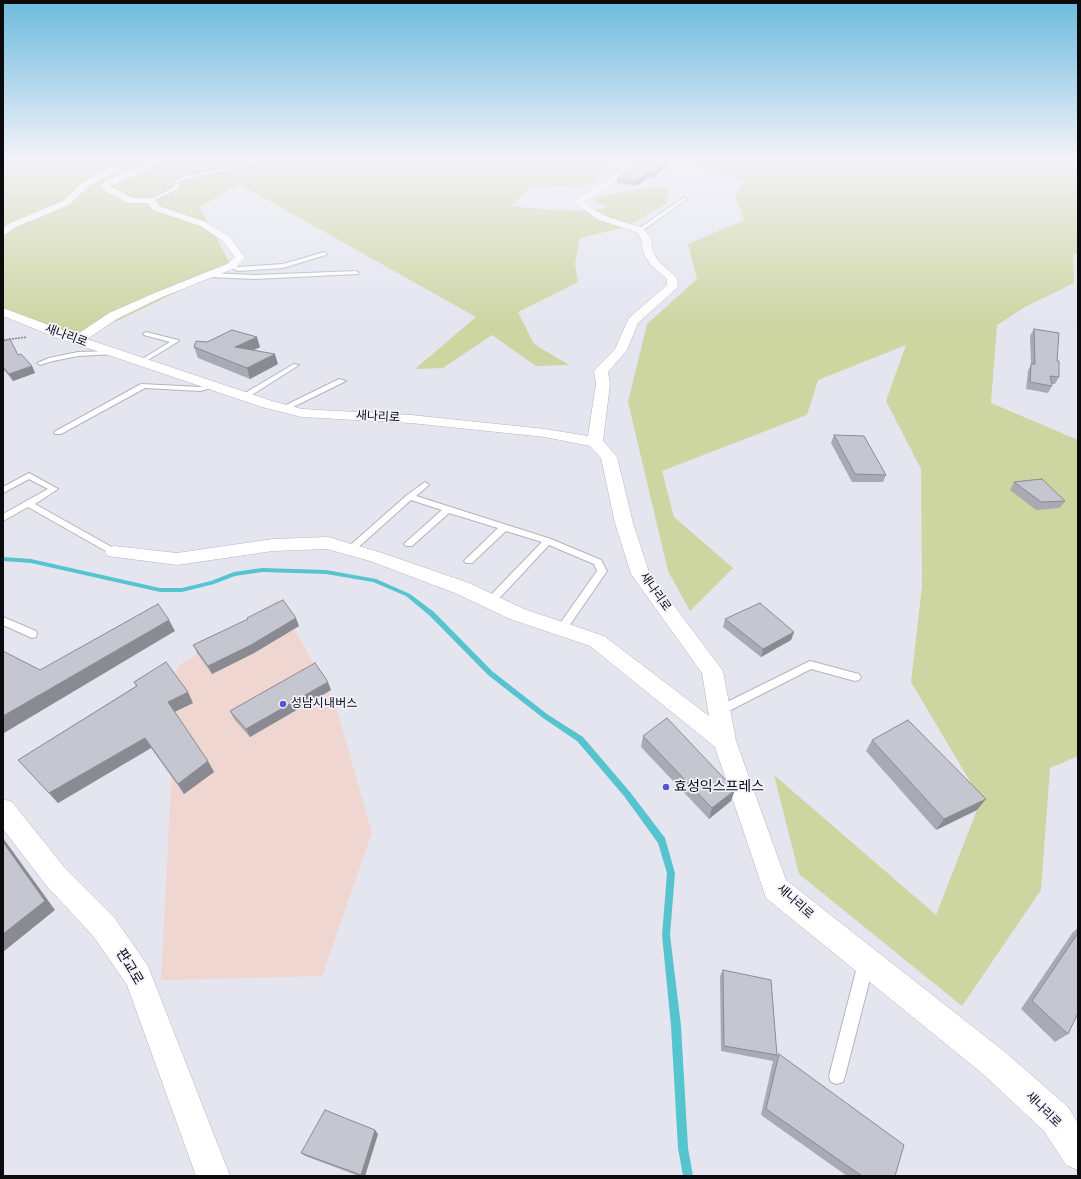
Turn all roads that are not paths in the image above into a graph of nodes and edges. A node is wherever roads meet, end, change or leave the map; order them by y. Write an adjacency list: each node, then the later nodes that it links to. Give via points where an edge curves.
1 (36, 215): 6 (street, via 13,225)
2 (177, 215): 8 (street, via 203,224 227,239 240,258)
3 (597, 215): 5 (street)
4 (662, 215): 5 (lane)
5 (640, 230): 23 (street, via 646,238 648,252 654,264 672,278 673,286 633,321 621,350 601,371 603,384)
6 (3, 233)
7 (324, 254): 8 (lane, via 271,267 238,269)
8 (231, 266): 10 (street)
9 (356, 273): 10 (lane, via 255,277)
10 (209, 275): 13 (street, via 113,316)
11 (3, 312): 13 (street, 새나리로)
12 (146, 334): 15 (lane, via 176,342)
13 (77, 340): 14 (street, 새나리로)
14 (114, 353): 15 (street, 새나리로); 16 (lane, via 78,354 51,359)
15 (141, 362): 19 (street, 새나리로)
16 (40, 364)
17 (296, 365): 20 (lane)
18 (342, 381): 21 (lane)
19 (215, 386): 20 (street, 새나리로); 22 (lane, via 144,386)
20 (244, 396): 21 (street, 새나리로)
21 (284, 408): 23 (street, 새나리로, via 302,413 410,419 545,433)
22 (58, 432)
23 (595, 442): 41 (street, 새나리로, via 609,457 624,523 640,574 712,671)
24 (425, 485): 26 (lane)
25 (3, 490): 27 (lane, via 29,476 54,489)
26 (410, 497): 28 (lane); 33 (lane)
27 (29, 504): 29 (lane); 34 (lane)
28 (448, 509): 30 (lane); 32 (lane)
29 (3, 518)
30 (505, 527): 31 (lane); 35 (lane)
31 (548, 541): 36 (lane); 38 (lane, via 598,562 602,571)
32 (408, 544)
33 (350, 550): 34 (street, via 328,544 273,545 177,558); 36 (street, via 462,588)
34 (114, 552)
35 (470, 561)
36 (490, 601): 38 (street, via 517,614)
37 (3, 621): 39 (lane)
38 (561, 629): 42 (street, via 596,641)
39 (32, 634)
40 (855, 678): 41 (lane, via 810,665)
41 (719, 711): 42 (street, 새나리로)
42 (725, 742): 44 (street, 새나리로, via 776,889)
43 (3, 810): 47 (street, 판교로, via 55,876 104,927 138,976)
44 (867, 961): 45 (lane); 46 (street, 새나리로, via 994,1063 1051,1114)
45 (837, 1076)
46 (1078, 1153)
47 (214, 1176)

